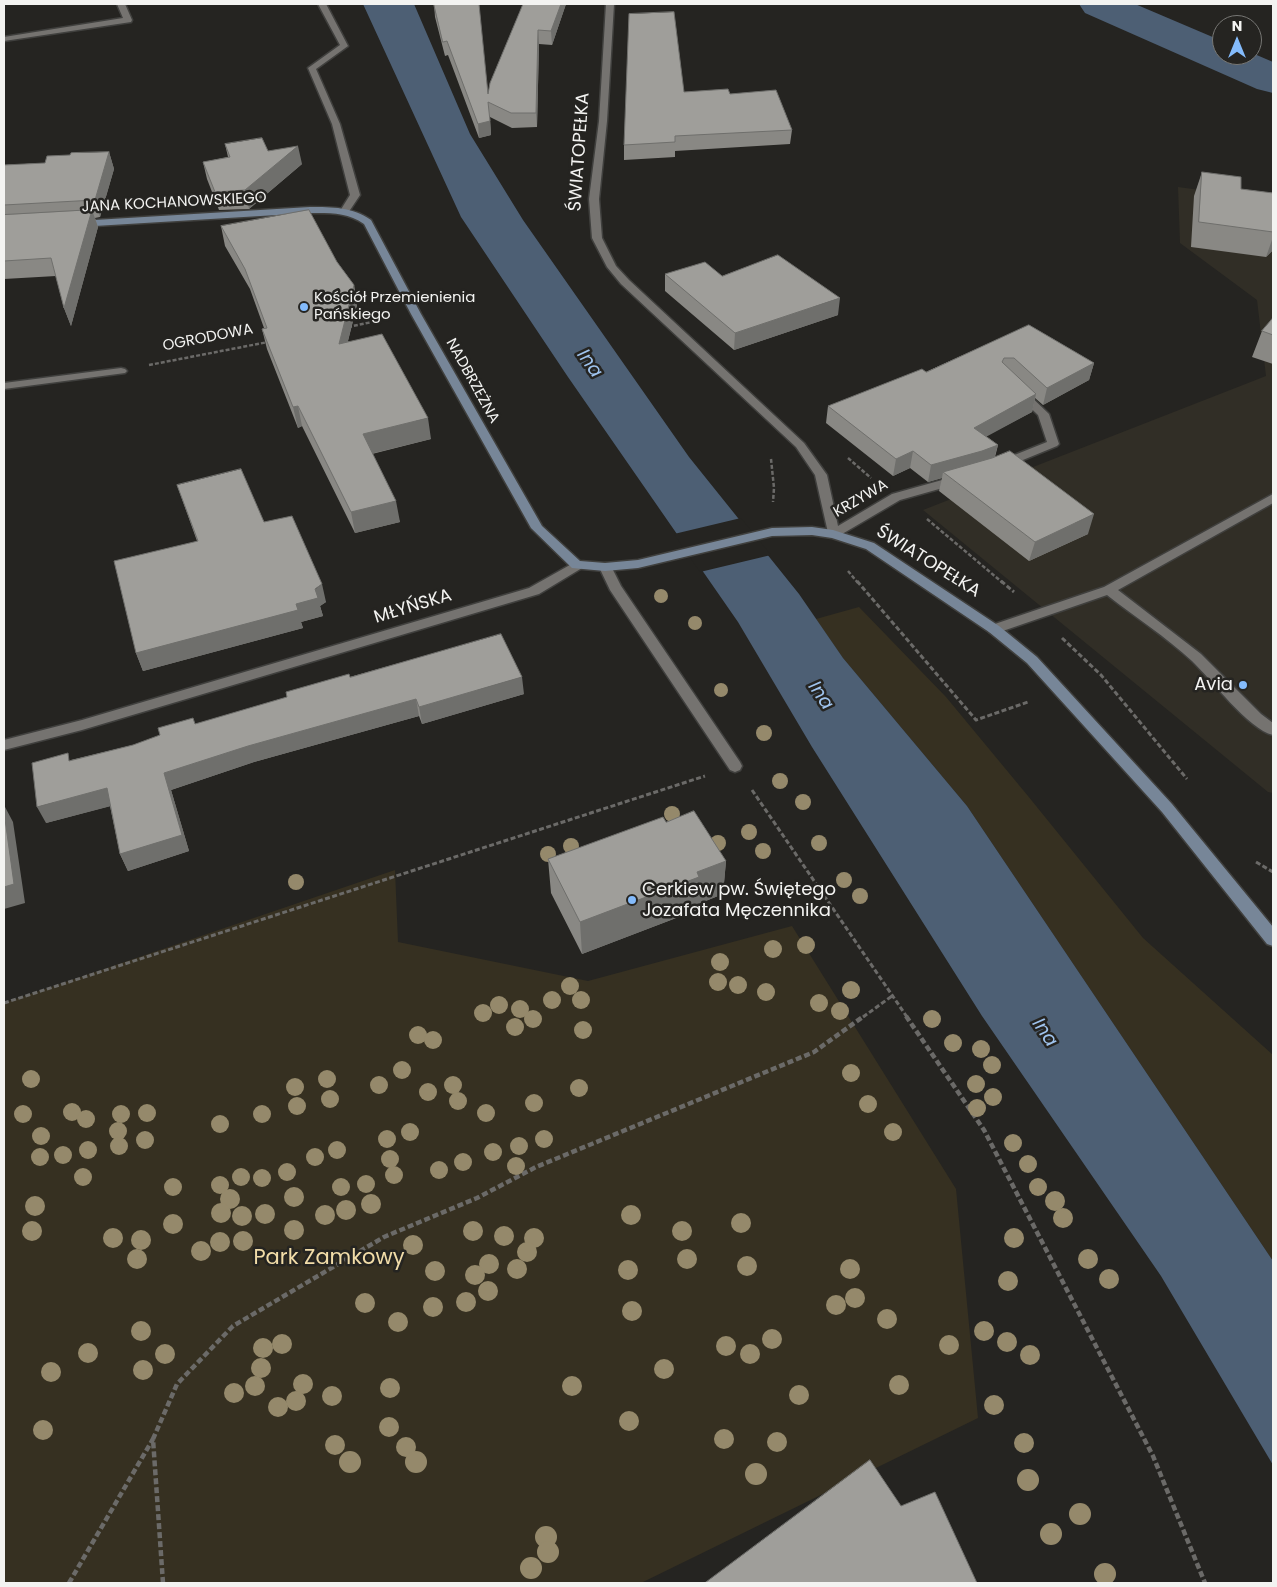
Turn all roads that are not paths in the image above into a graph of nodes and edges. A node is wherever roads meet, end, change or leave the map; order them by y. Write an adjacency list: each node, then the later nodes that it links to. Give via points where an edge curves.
1 (122, 4): 4 (street, via 128,20)
2 (322, 4): 5 (street, via 344,46 312,68 336,124 354,195)
3 (610, 4): 13 (street, ŚWIATOPEŁKA, via 603,121 594,199 597,238 612,267 625,282 800,445 820,474)
4 (4, 39)
5 (345, 211): 6 (street, JANA KOCHANOWSKIEGO, via 310,210); 14 (street, NADBRZEŻNA, via 368,222 537,528)
6 (71, 224)
7 (121, 370): 9 (street)
8 (1012, 384): 10 (street, via 1044,414 1053,444)
9 (4, 386)
10 (992, 469)
11 (974, 475): 13 (street, KRZYWA, via 896,497)
12 (1273, 498): 16 (street)
13 (833, 534): 15 (street, via 772,532 638,564); 17 (street, ŚWIATOPEŁKA, via 870,546)
14 (577, 565): 15 (street); 19 (street, MŁYŃSKA, via 534,590)
15 (605, 567): 20 (street, via 615,587)
16 (1109, 590): 17 (street); 18 (street, via 1196,656 1256,718)
17 (994, 629): 21 (street, ŚWIATOPEŁKA, via 1062,690 1167,808)
18 (1273, 730)
19 (4, 745)
20 (735, 766)
21 (1271, 934)

